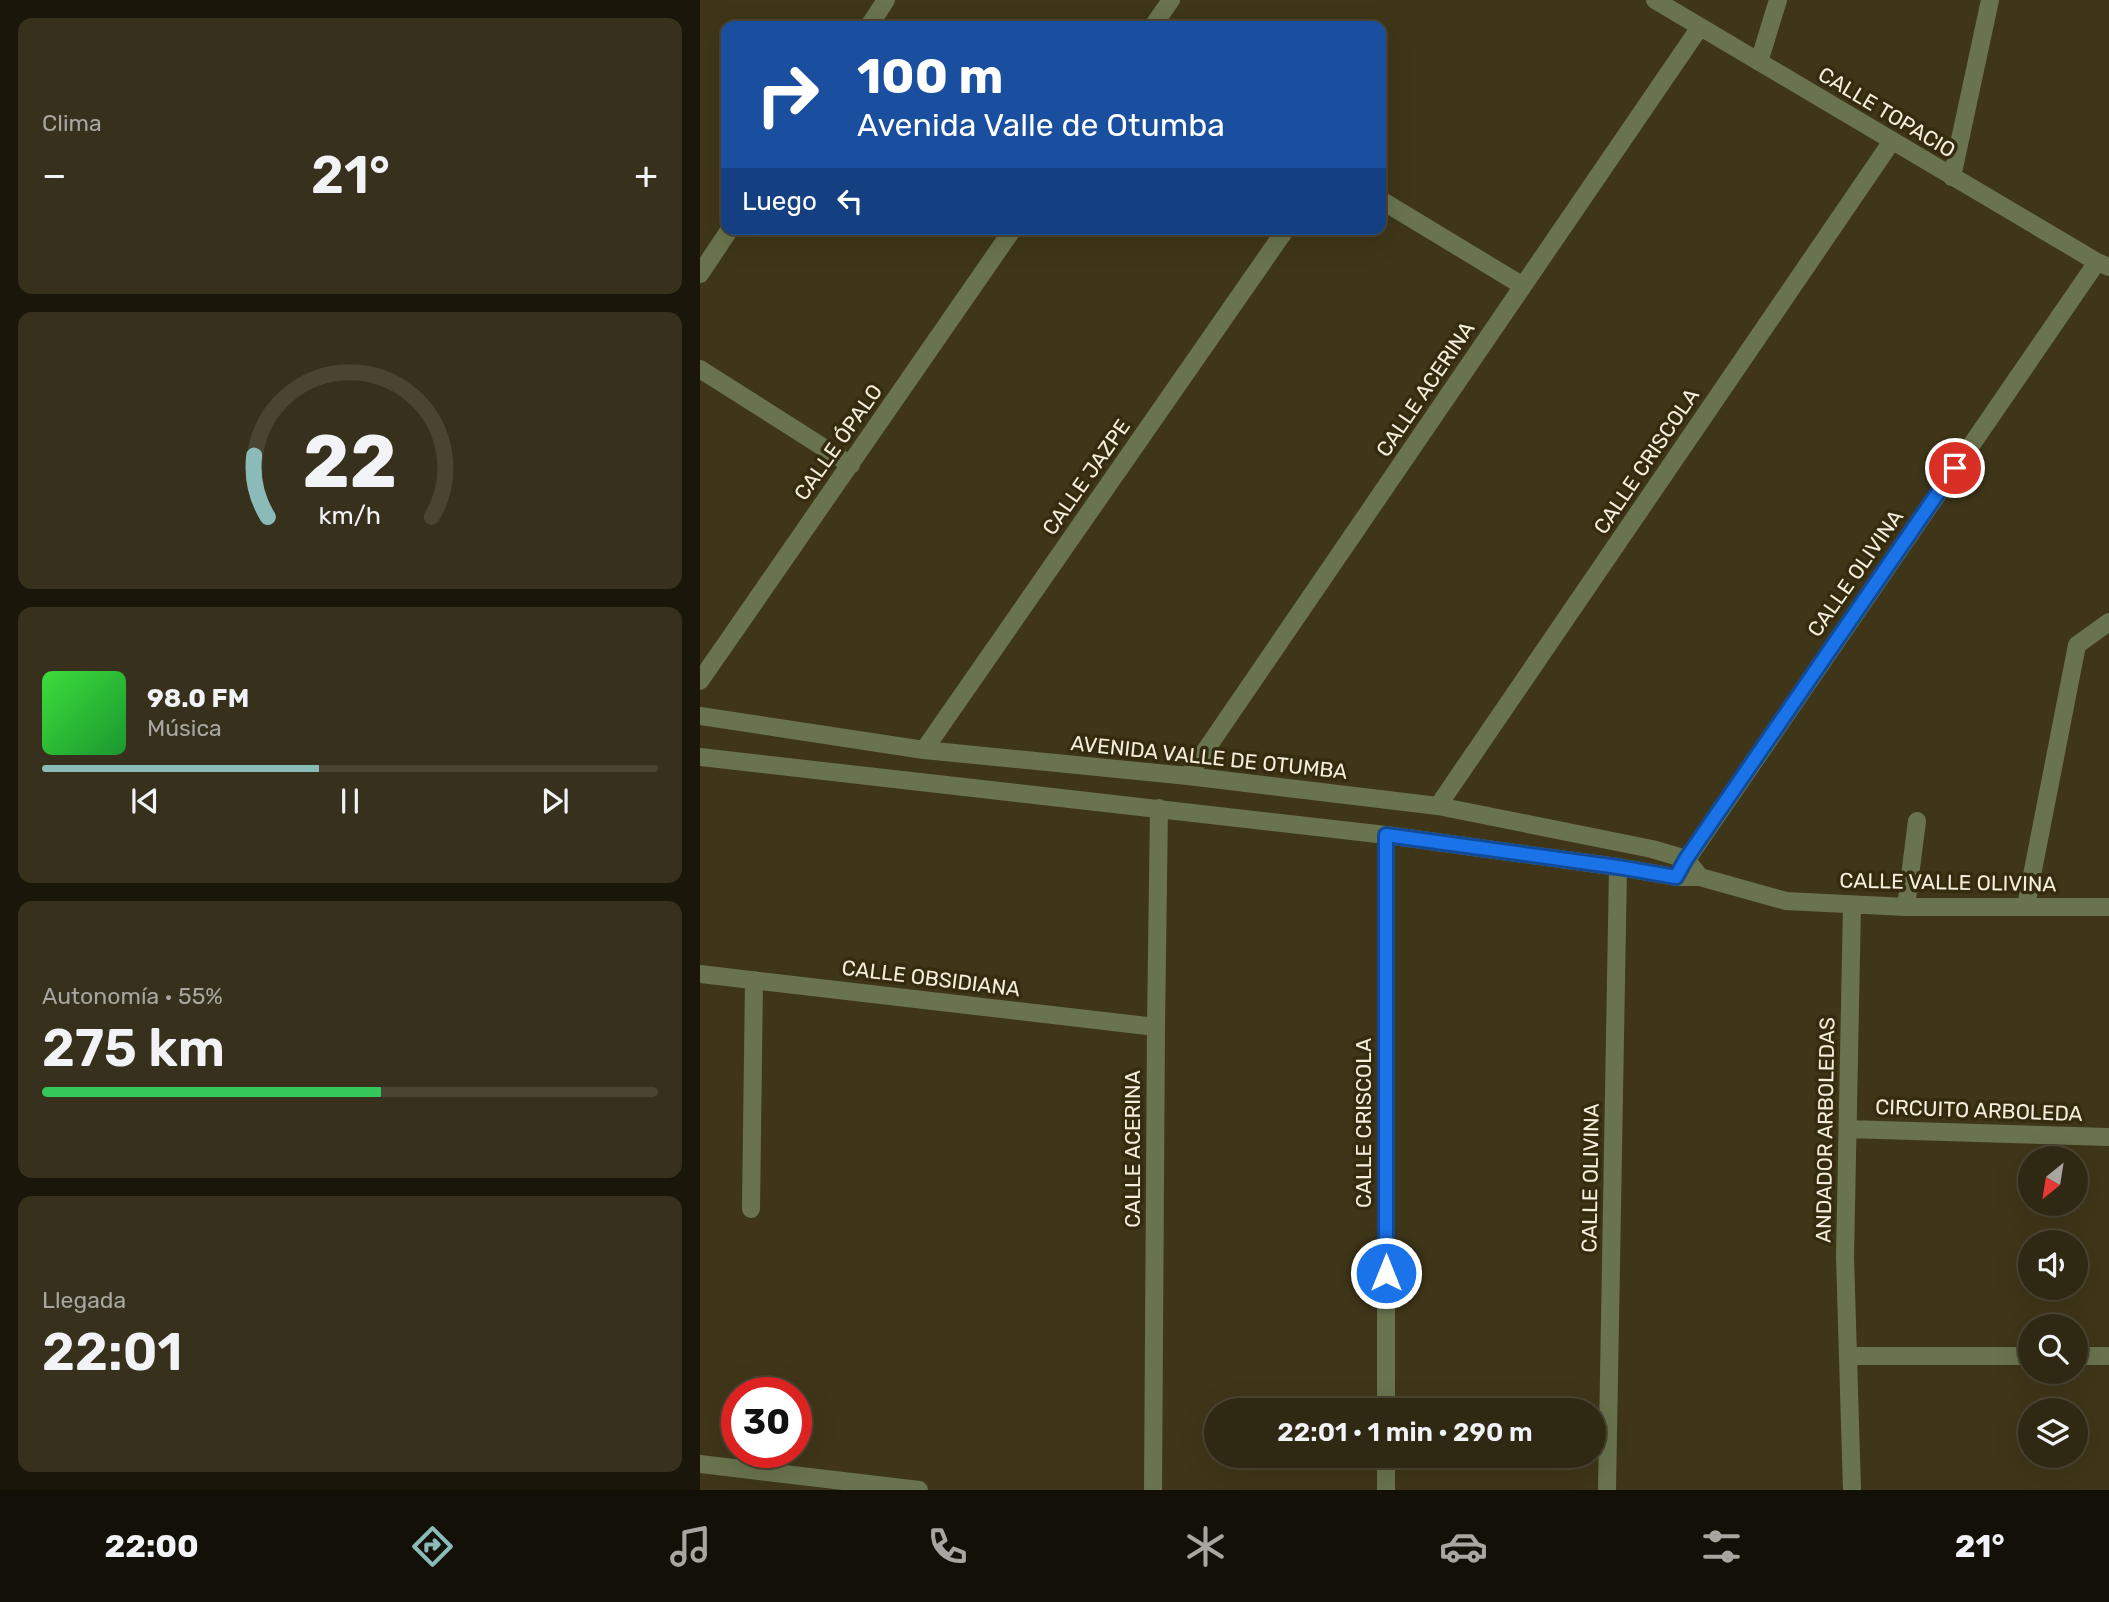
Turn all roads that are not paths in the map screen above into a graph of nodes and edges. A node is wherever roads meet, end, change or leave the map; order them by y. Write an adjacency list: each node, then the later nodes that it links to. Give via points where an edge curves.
1 (887, 0): 6 (street)
2 (1171, 0): 7 (street)
3 (1655, 0): 8 (street, CALLE TOPACIO)
4 (1778, 0): 9 (street)
5 (1990, 0): 11 (street)
6 (872, 21)
7 (1156, 21)
8 (1700, 27): 9 (street, CALLE TOPACIO); 18 (street, CALLE ACERINA)
9 (1759, 62): 10 (street, CALLE TOPACIO)
10 (1892, 141): 11 (street, CALLE TOPACIO); 27 (street, CALLE CRISCOLA)
11 (1952, 177): 16 (street, CALLE TOPACIO)
12 (1386, 203): 18 (street)
13 (726, 235): 17 (street)
14 (1009, 235): 20 (street, CALLE ÓPALO)
15 (1282, 235): 24 (street, CALLE JAZPE)
16 (2103, 264): 31 (street, CALLE OLIVINA)
17 (700, 274)
18 (1523, 286): 26 (street, CALLE ACERINA)
19 (700, 369): 20 (street)
20 (850, 465): 22 (street, CALLE ÓPALO)
21 (2109, 622): 36 (street, via 2077,645)
22 (700, 681)
23 (700, 716): 24 (street, AVENIDA VALLE DE OTUMBA)
24 (924, 750): 26 (street, AVENIDA VALLE DE OTUMBA)
25 (700, 757): 28 (street)
26 (1188, 776): 27 (street, AVENIDA VALLE DE OTUMBA)
27 (1438, 806): 31 (street, AVENIDA VALLE DE OTUMBA)
28 (1159, 808): 30 (street); 41 (street, CALLE ACERINA)
29 (1917, 821): 37 (street)
30 (1386, 835): 32 (street); 49 (street, CALLE CRISCOLA)
31 (1686, 859): 33 (street, CALLE OLIVINA); 34 (street)
32 (1618, 867): 33 (street); 56 (street, CALLE OLIVINA)
33 (1676, 877): 34 (street)
34 (1700, 877): 35 (street, CALLE VALLE OLIVINA, via 1786,901)
35 (1852, 905): 37 (street, CALLE VALLE OLIVINA); 42 (street, ANDADOR ARBOLEDAS)
36 (2026, 906): 37 (street, CALLE VALLE OLIVINA); 38 (street, CALLE VALLE OLIVINA)
37 (1906, 907)
38 (2109, 907)
39 (700, 974): 40 (street, CALLE OBSIDIANA)
40 (754, 980): 41 (street, CALLE OBSIDIANA); 44 (street)
41 (1156, 1027): 54 (street, CALLE ACERINA)
42 (1848, 1129): 43 (street, CIRCUITO ARBOLEDA); 45 (street, ANDADOR ARBOLEDAS)
43 (2109, 1137)
44 (751, 1209)
45 (1848, 1356): 46 (street); 57 (street, ANDADOR ARBOLEDAS)
46 (2018, 1356)
47 (2088, 1356): 48 (street)
48 (2109, 1356)
49 (1386, 1398)
50 (700, 1464): 52 (street)
51 (1386, 1468): 55 (street)
52 (895, 1489): 53 (street)
53 (919, 1490)
54 (1153, 1490)
55 (1386, 1490)
56 (1607, 1490)
57 (1852, 1490)

